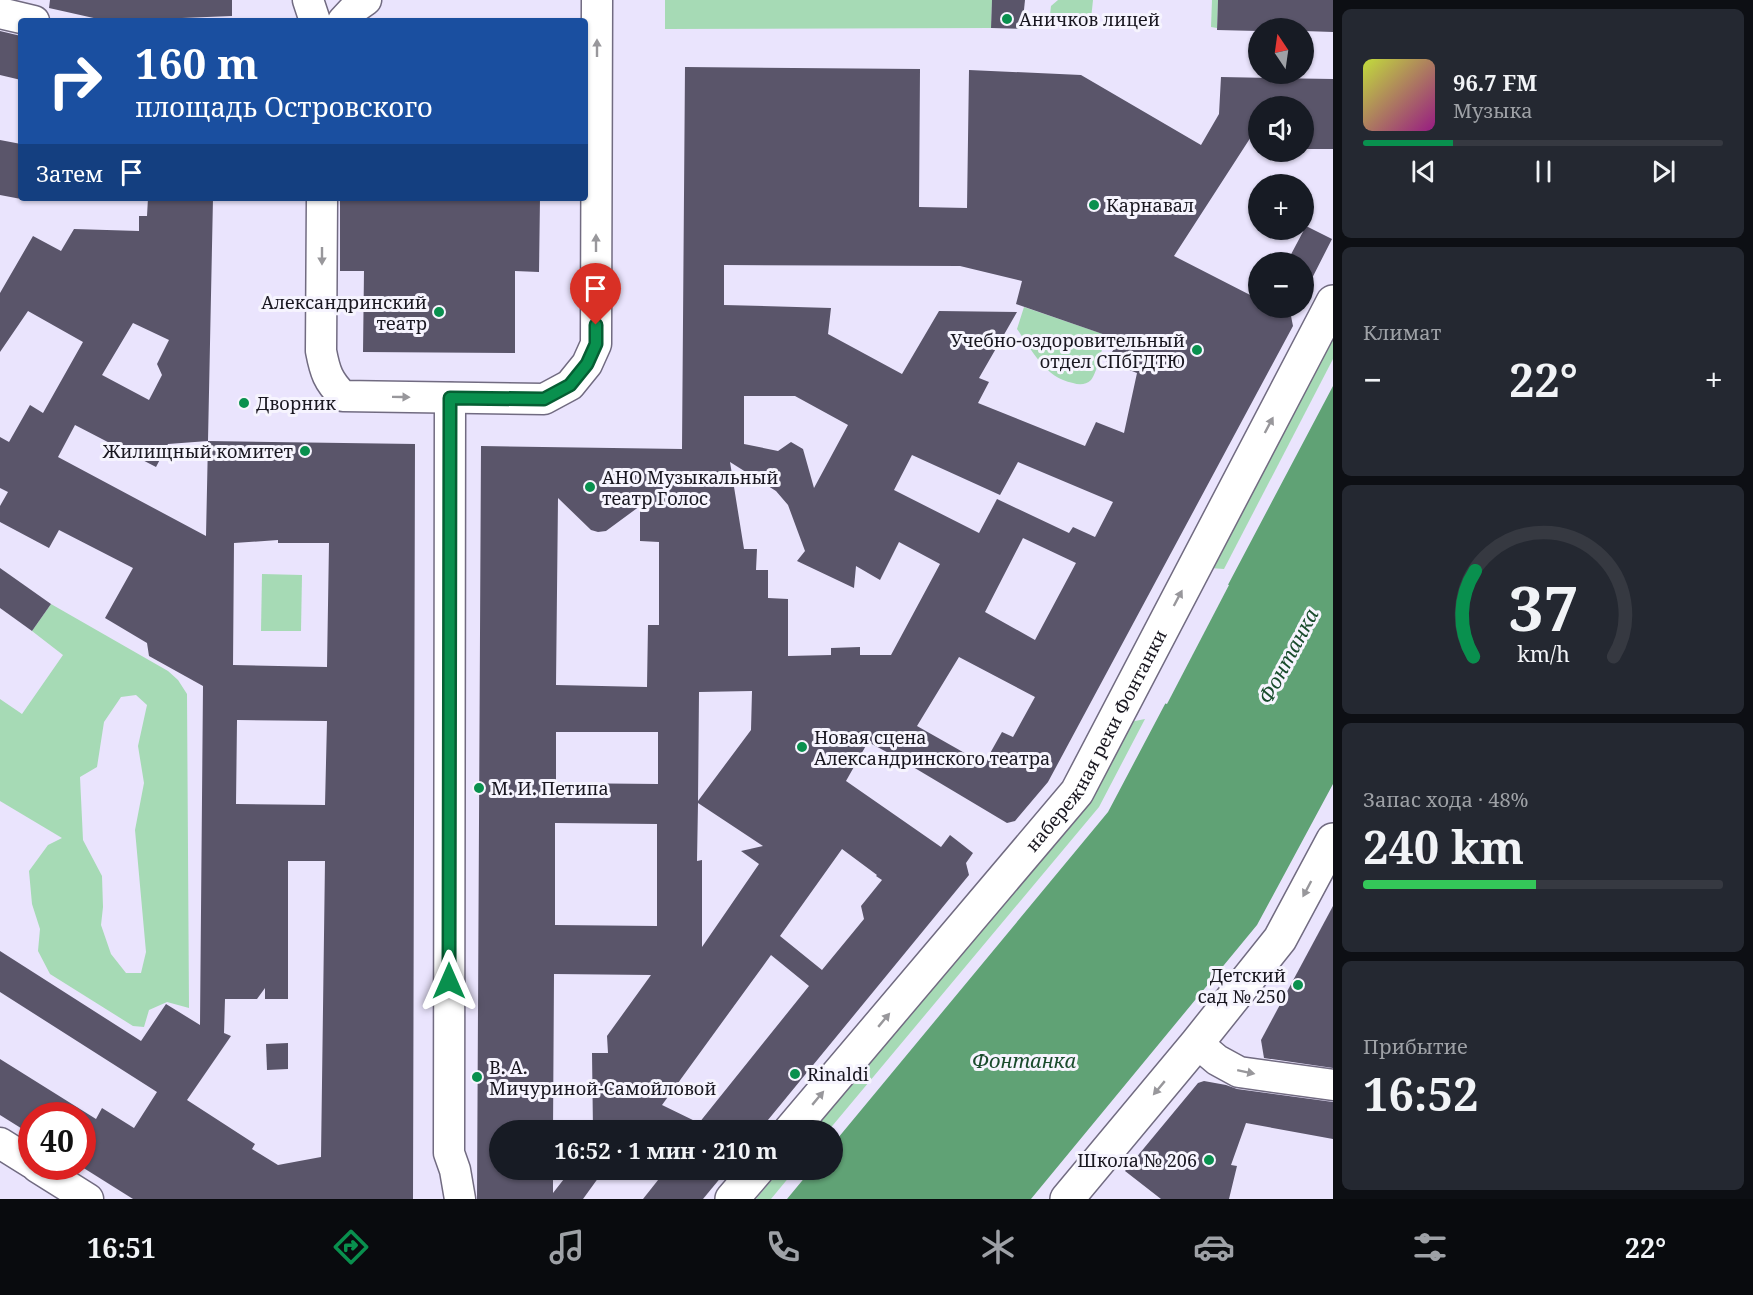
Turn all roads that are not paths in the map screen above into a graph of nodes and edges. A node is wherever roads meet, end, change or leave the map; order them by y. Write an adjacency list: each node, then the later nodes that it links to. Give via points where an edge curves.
1 (308, 0): 6 (street)
2 (366, 0): 7 (street)
3 (597, 0): 10 (street, one-way to 3, via 544,399 570,385 587,364 596,344)
4 (0, 13): 5 (street)
5 (21, 18)
6 (314, 18)
7 (346, 18)
8 (322, 201): 10 (street, one-way to 10, via 321,351 331,385 343,396)
9 (1333, 302): 14 (main road, набережная реки Фонтанки, one-way to 9, via 1077,792)
10 (450, 398): 16 (street)
11 (1333, 840): 12 (main road, one-way to 12, via 1280,939)
12 (1197, 1043): 13 (street, one-way to 13, via 1239,1072); 24 (main road, one-way to 24)
13 (1333, 1085)
14 (799, 1120)
15 (0, 1143): 17 (street)
16 (449, 1153): 21 (street); 22 (street)
17 (18, 1154)
18 (58, 1180): 20 (street)
19 (748, 1180): 23 (main road)
20 (88, 1199)
21 (438, 1199)
22 (460, 1199)
23 (732, 1199)
24 (1067, 1199)

